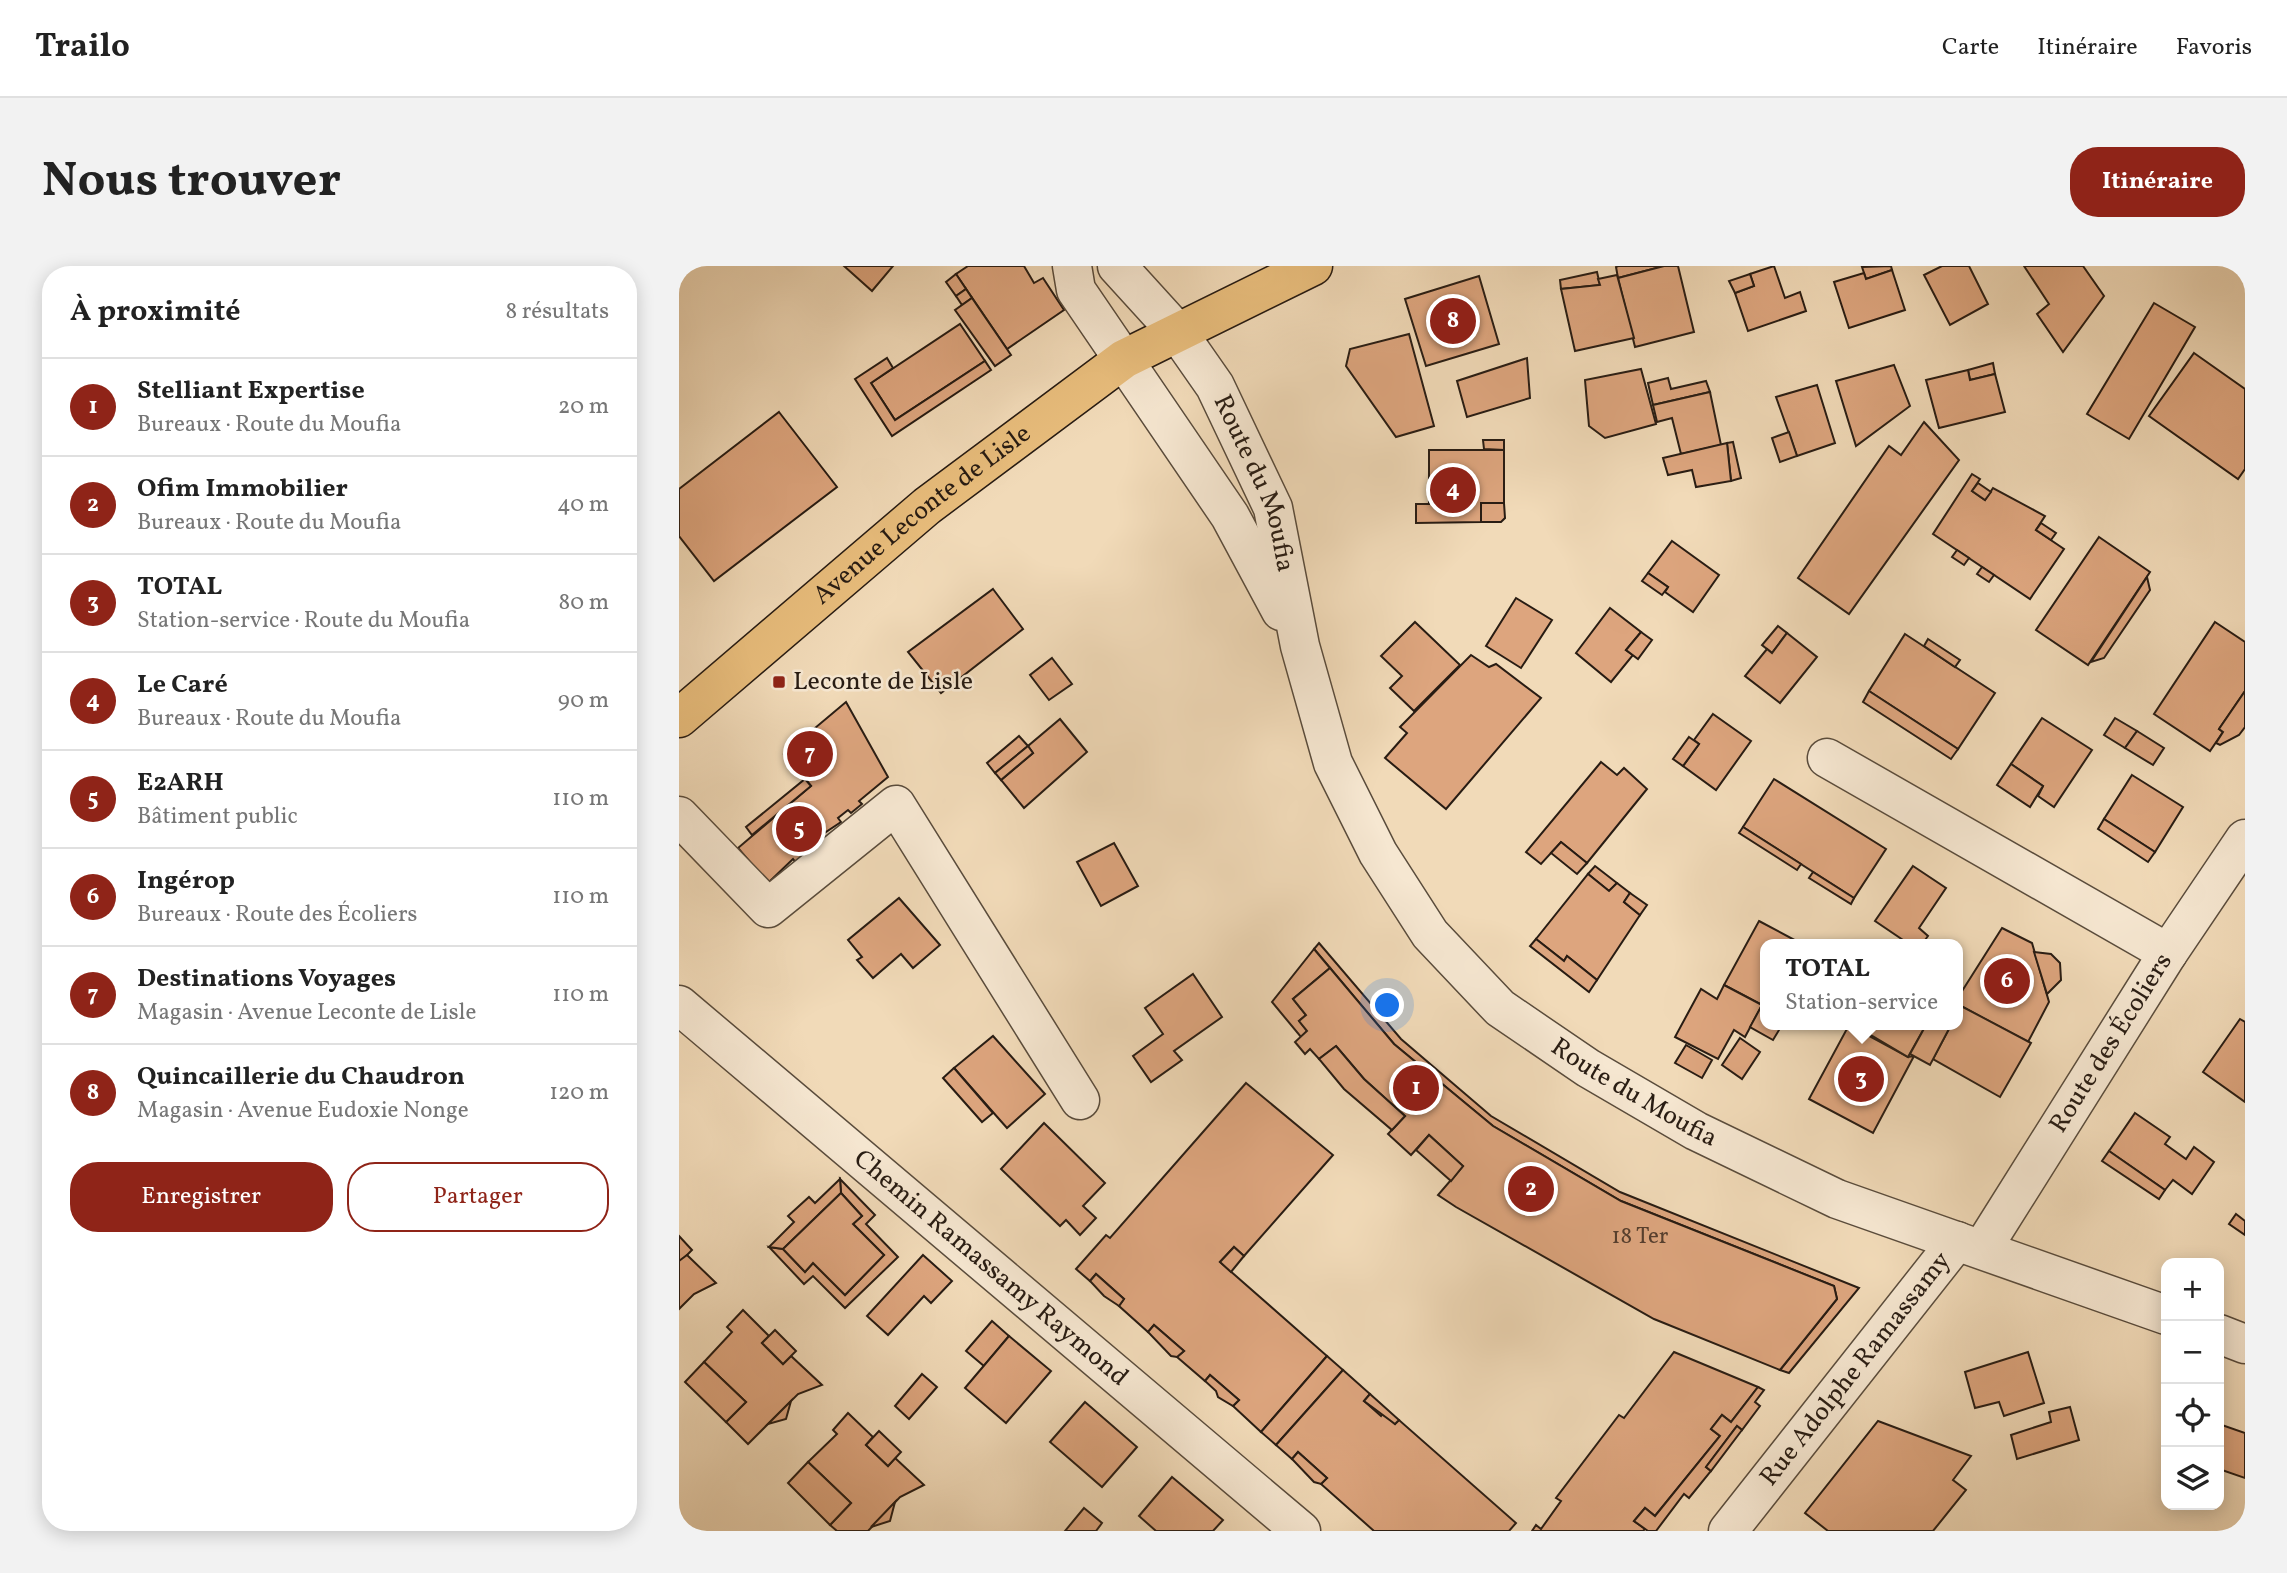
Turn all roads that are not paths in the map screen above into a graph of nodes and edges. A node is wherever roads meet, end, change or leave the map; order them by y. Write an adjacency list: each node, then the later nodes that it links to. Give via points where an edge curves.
1 (1072, 266): 5 (street, Route du Moufia, via 1076,290)
2 (1117, 266): 4 (street, Route du Moufia)
3 (1313, 266): 4 (main road, Avenue Leconte de Lisle)
4 (1178, 333): 5 (main road, Avenue Leconte de Lisle); 6 (street, Route du Moufia, via 1215,386 1273,508)
5 (1124, 359): 6 (street, Route du Moufia, via 1230,516); 7 (main road, Avenue Leconte de Lisle, via 927,506)
6 (1300, 646): 14 (street, Route du Moufia, via 1333,763 1378,853 1430,934 1500,1008 1588,1068 1696,1131 1837,1199)
7 (679, 718)
8 (1826, 758): 11 (street)
9 (679, 816): 13 (street, via 768,908 896,805)
10 (2245, 839): 11 (street, Route des Écoliers)
11 (2168, 953): 14 (street, Route des Écoliers)
12 (679, 1005): 18 (street, Chemin Ramassamy Raymond)
13 (1080, 1100)
14 (1970, 1245): 15 (street, Route du Moufia); 19 (street, Rue Adolphe Ramassamy)
15 (2161, 1313)
16 (2224, 1336): 17 (street)
17 (2245, 1344)
18 (1301, 1531)
19 (1728, 1531)

